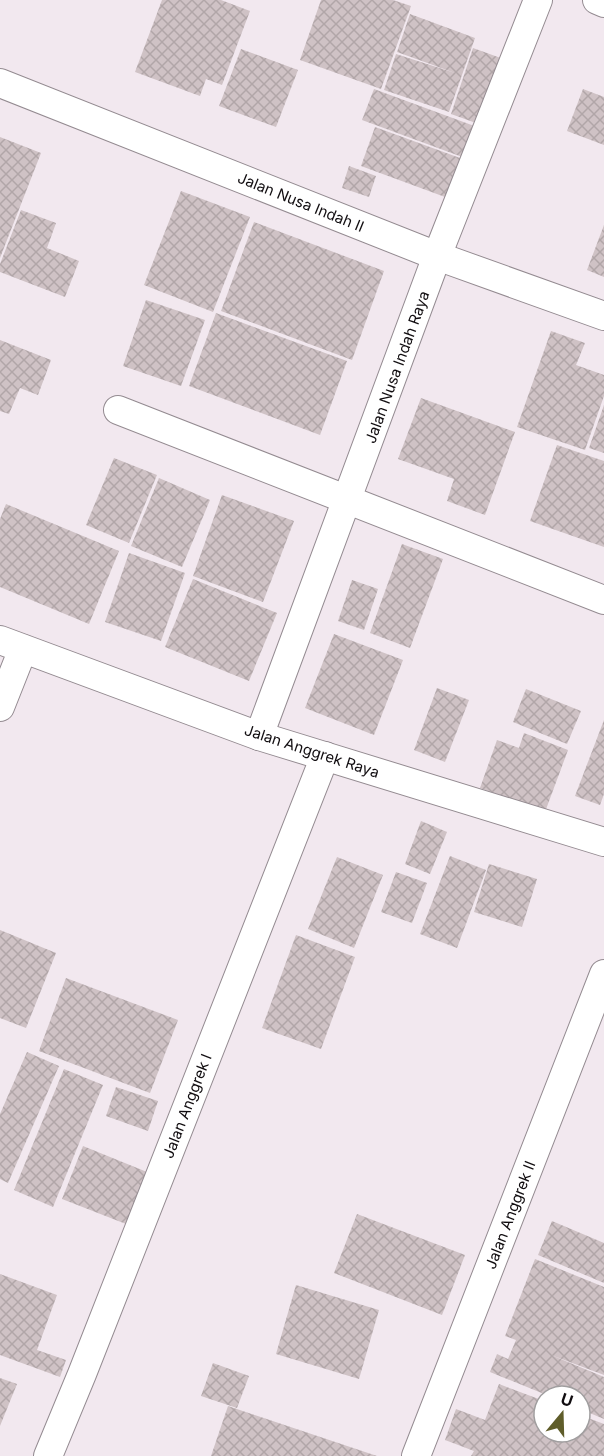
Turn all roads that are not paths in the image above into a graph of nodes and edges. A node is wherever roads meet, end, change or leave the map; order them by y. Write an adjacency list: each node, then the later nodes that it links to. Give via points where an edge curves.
1 (538, 0): 5 (street, Jalan Nusa Indah Raya)
2 (597, 0): 3 (street)
3 (604, 3)
4 (0, 83): 5 (street, Jalan Nusa Indah II)
5 (437, 256): 6 (street, Jalan Nusa Indah II); 8 (street, Jalan Nusa Indah Raya)
6 (604, 316)
7 (118, 410): 8 (street)
8 (348, 500): 9 (street); 12 (street, Jalan Nusa Indah Raya)
9 (604, 600)
10 (12, 645): 11 (street, Jalan Anggrek Raya); 12 (street, Jalan Anggrek Raya)
11 (0, 707)
12 (260, 736): 13 (street, Jalan Anggrek Raya)
13 (325, 756): 14 (street, Jalan Anggrek Raya); 16 (street, Jalan Anggrek I)
14 (604, 842)
15 (604, 974): 17 (street, Jalan Anggrek II)
16 (48, 1456)
17 (416, 1456)

